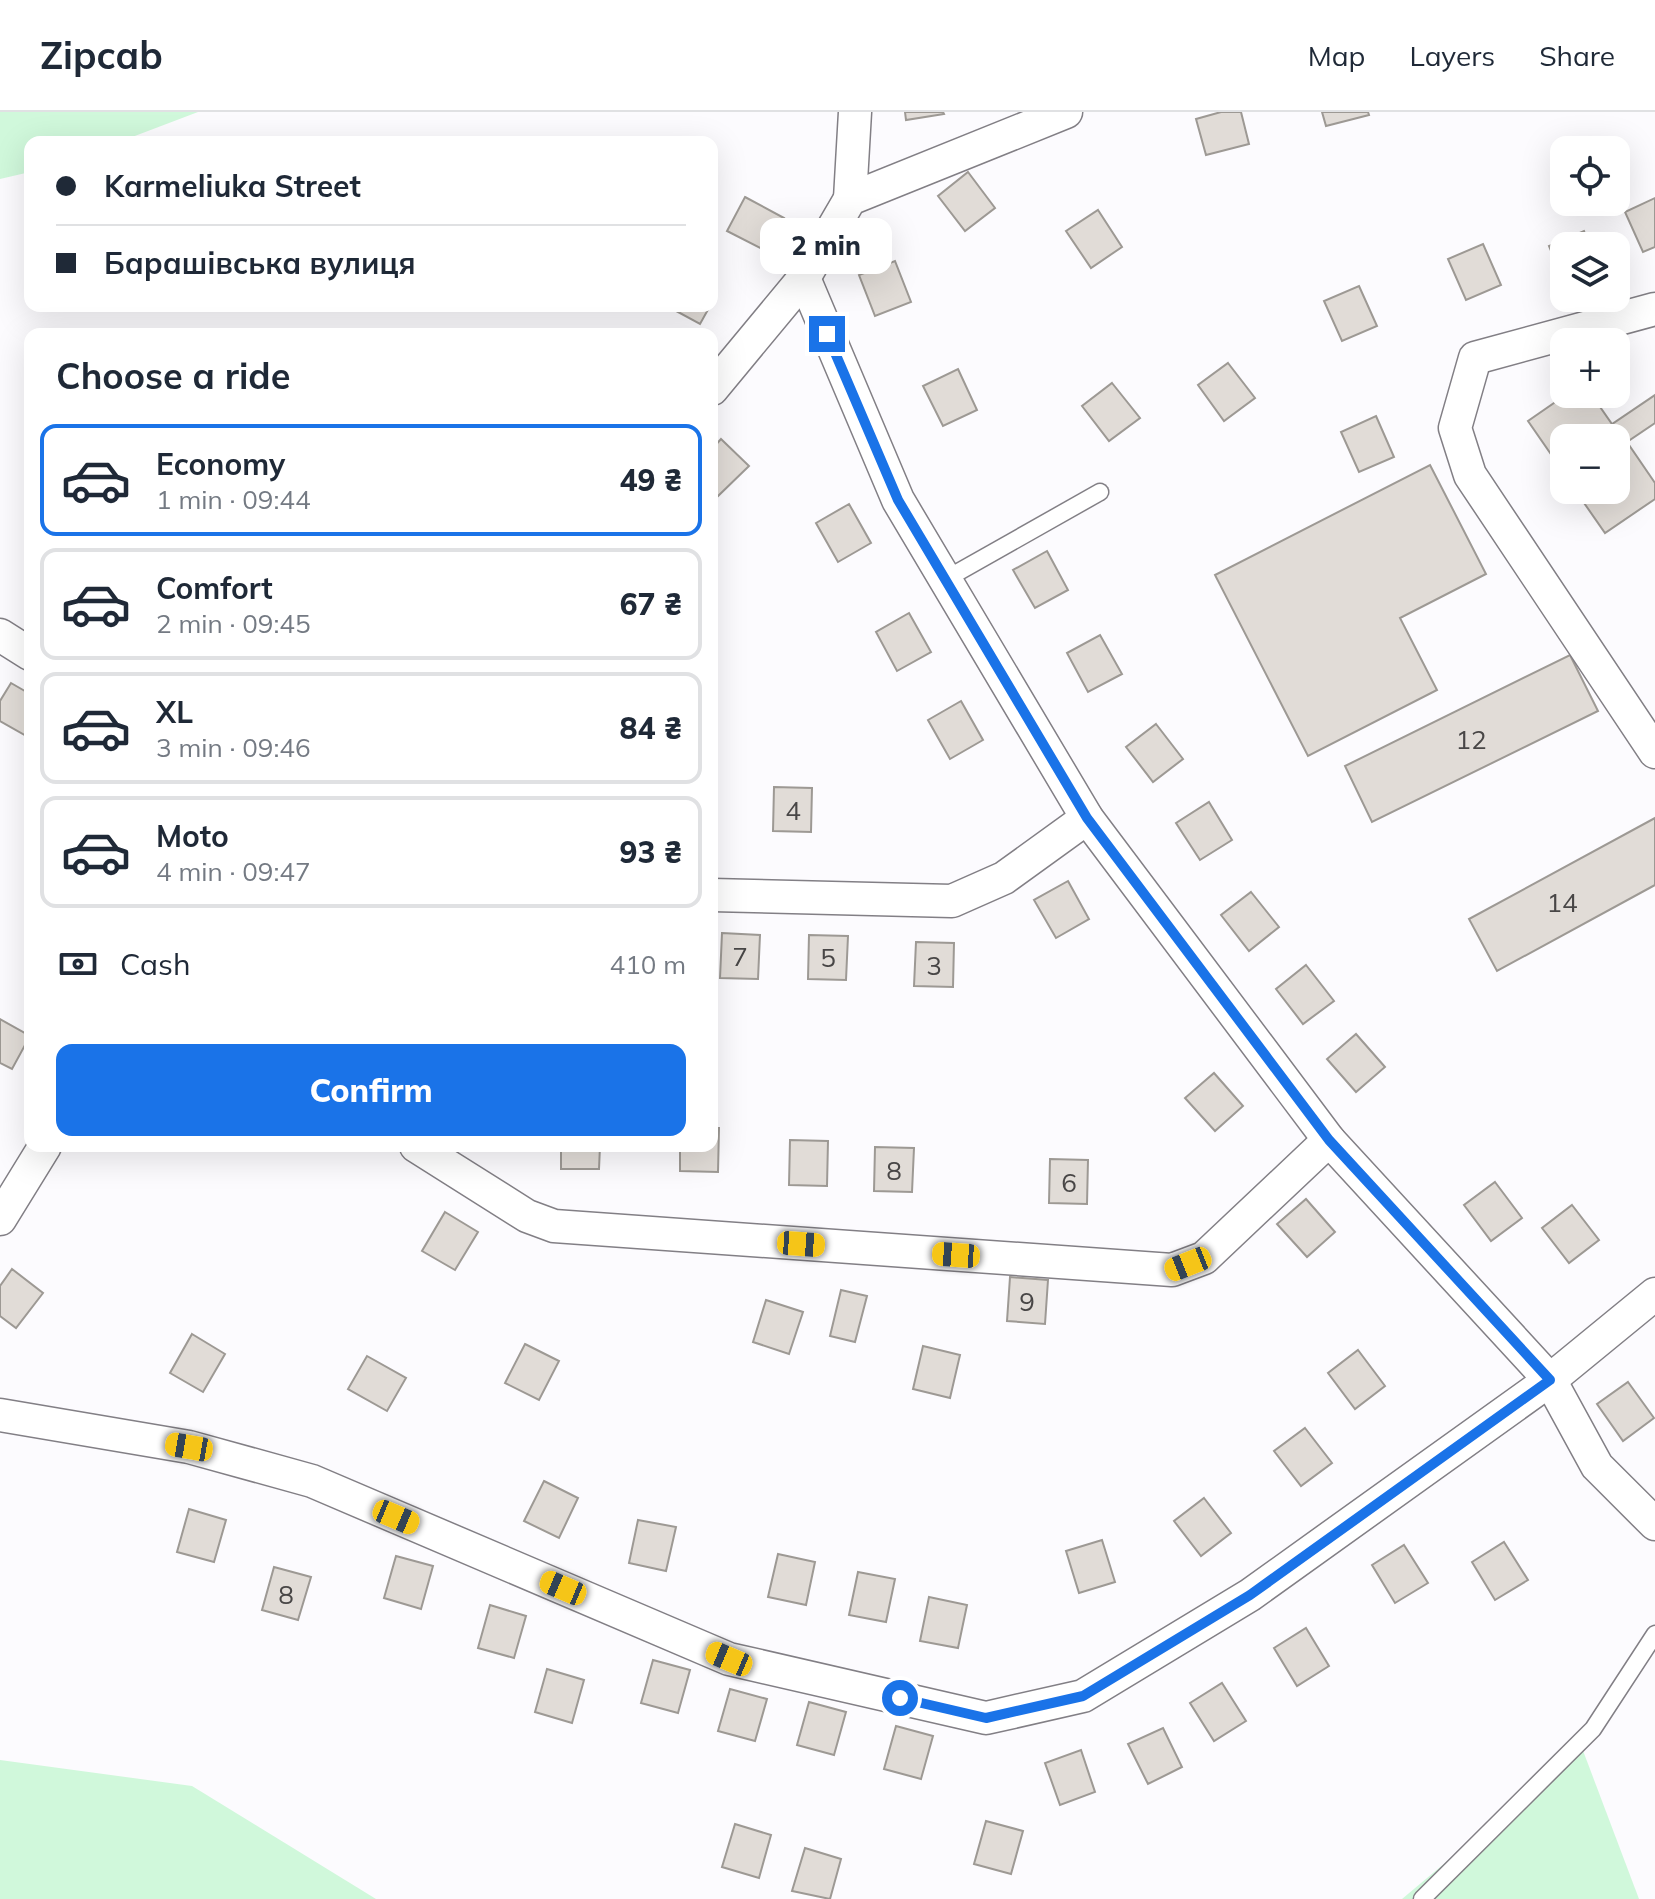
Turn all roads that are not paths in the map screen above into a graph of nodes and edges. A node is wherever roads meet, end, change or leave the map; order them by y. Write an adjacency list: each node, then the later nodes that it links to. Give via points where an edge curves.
1 (855, 112): 3 (street)
2 (1066, 112): 3 (street)
3 (850, 199): 4 (street)
4 (804, 278): 6 (street); 8 (street, via 898,500)
5 (1655, 309): 11 (street, via 1475,358 1455,428 1470,475)
6 (718, 382)
7 (1100, 492): 8 (lane)
8 (946, 579): 12 (street)
9 (0, 635): 10 (street)
10 (24, 650)
11 (1655, 752)
12 (1087, 818): 13 (street, via 1004,878 952,901); 14 (street)
13 (718, 895)
14 (1329, 1140): 16 (street, via 1204,1258 1172,1270 554,1226 527,1216); 19 (street)
15 (41, 1152): 17 (street)
16 (426, 1152)
17 (0, 1219)
18 (1655, 1294): 19 (street)
19 (1550, 1380): 20 (street, via 1250,1595 1083,1696 986,1718 729,1659 312,1481 189,1447); 21 (street, via 1597,1466)
20 (0, 1415)
21 (1655, 1524)
22 (1655, 1634): 23 (lane, via 1593,1729)
23 (1422, 1899)

